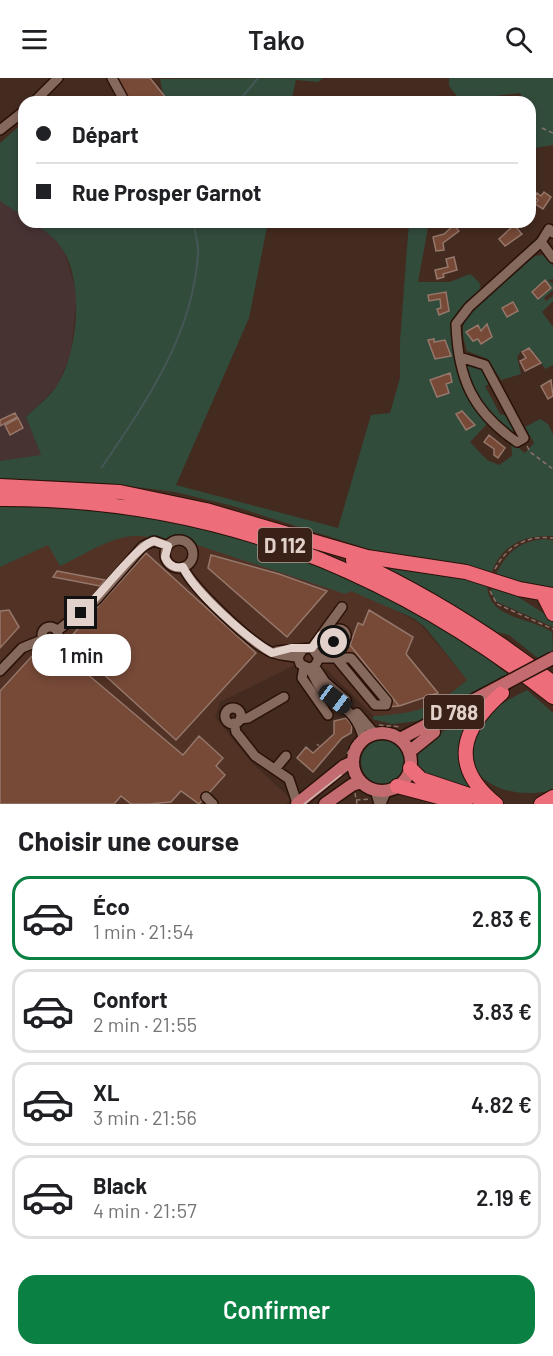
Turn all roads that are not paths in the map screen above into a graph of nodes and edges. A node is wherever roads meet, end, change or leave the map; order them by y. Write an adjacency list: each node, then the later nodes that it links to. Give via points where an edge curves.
1 (58, 78): 3 (street)
2 (111, 78): 4 (street)
3 (40, 96)
4 (122, 96)
5 (18, 116): 6 (street)
6 (0, 130)
7 (553, 234): 8 (street, via 549,230)
8 (541, 242): 9 (street); 10 (street, via 456,324)
9 (553, 258)
10 (460, 357): 10 (street, via 470,396 488,419 517,442 524,438 485,365)
11 (0, 486): 13 (highway, D 112, via 120,492 216,513)
12 (0, 499): 20 (highway, D 112, via 132,507 263,538 371,580)
13 (321, 544): 16 (highway, via 367,557 465,572); 28 (highway, D 112, via 410,587 475,627)
14 (168, 546): 15 (street, via 166,561 176,568); 15 (street, via 182,541 191,548 192,559); 27 (street, via 154,541 143,546 96,600 57,631 53,642 44,639 22,648)
15 (183, 567): 21 (street, via 211,602 272,653)
16 (548, 594): 18 (highway)
17 (342, 607): 19 (street)
18 (553, 614)
19 (327, 636): 21 (street); 23 (street, via 342,630)
20 (473, 639): 31 (highway, D 112); 32 (highway)
21 (304, 652): 25 (street); 25 (street)
22 (336, 658): 23 (street); 23 (street, via 375,705 384,706 387,701); 25 (street)
23 (351, 658)
24 (553, 658): 29 (main road, D 788, bridge)
25 (312, 665): 33 (street, via 302,678); 34 (street, via 350,704)
26 (553, 667): 29 (main road, D 788)
27 (0, 671)
28 (553, 683)
29 (506, 688): 35 (main road, D 788); 36 (main road, D 788, via 422,739); 48 (highway, via 473,724 466,755 474,781)
30 (284, 697): 40 (street, via 237,721 236,732 255,756)
31 (553, 697)
32 (553, 706)
33 (328, 715)
34 (369, 737): 35 (main road, via 392,735); 38 (main road)
35 (400, 739): 36 (main road)
36 (409, 752): 39 (main road)
37 (286, 756): 40 (street)
38 (349, 760): 41 (main road); 44 (main road)
39 (410, 768): 42 (main road); 48 (highway, via 421,779)
40 (275, 769): 44 (street, via 289,779)
41 (358, 785): 42 (main road); 45 (main road)
42 (386, 789): 46 (street); 47 (highway)
43 (553, 797): 49 (highway)
44 (297, 804)
45 (325, 804)
46 (380, 804)
47 (465, 804)
48 (497, 804)
49 (542, 804)

